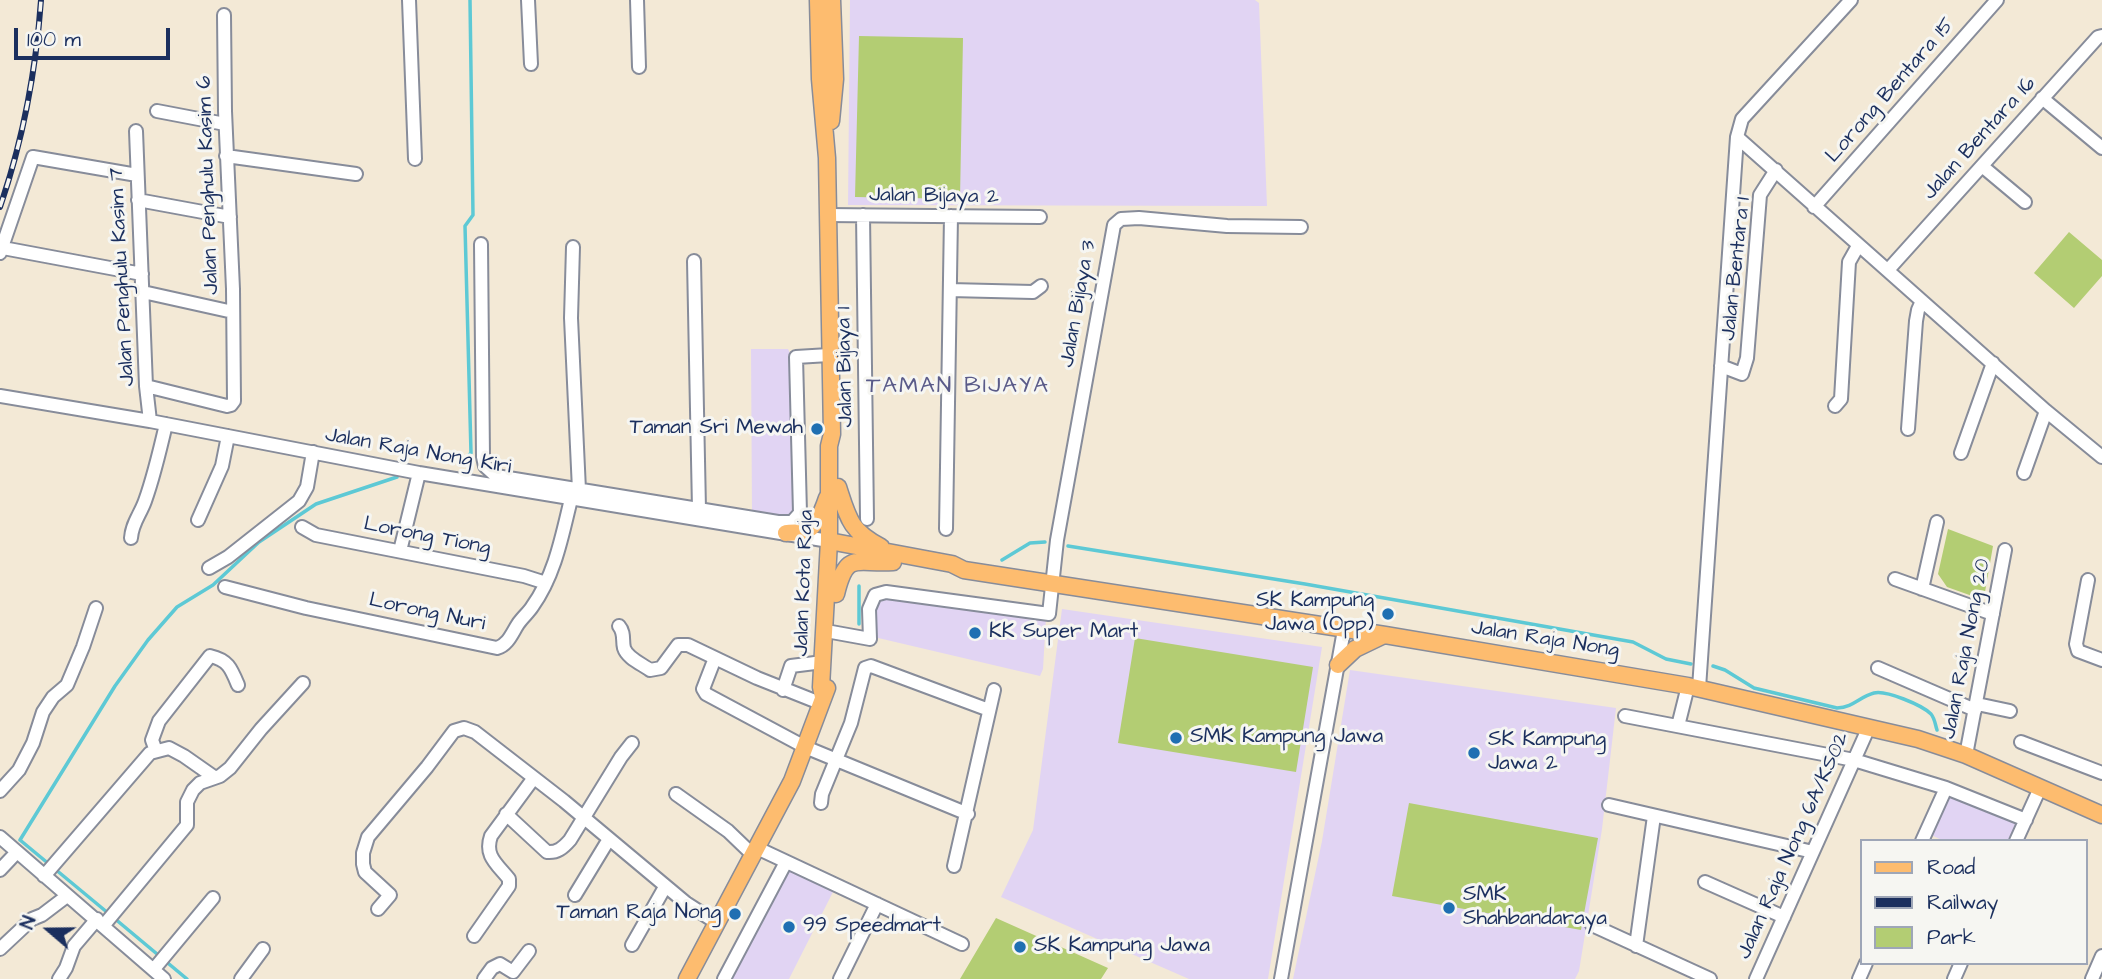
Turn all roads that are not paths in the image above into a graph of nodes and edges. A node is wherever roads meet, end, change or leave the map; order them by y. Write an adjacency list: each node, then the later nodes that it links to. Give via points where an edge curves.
1 (409, 0): 20 (street)
2 (528, 0): 10 (street)
3 (638, 0): 11 (street)
4 (818, 0): 19 (main road, Jalan Kota Raja)
5 (832, 0): 19 (main road, Jalan Kota Raja, via 835,79)
6 (1851, 0): 16 (street, via 1742,119)
7 (1997, 0): 27 (street, Lorong Bentara 15)
8 (224, 15): 14 (street, Jalan Penghulu Kasim 6)
9 (2102, 36): 12 (street, Jalan Bentara 16)
10 (531, 64)
11 (639, 67)
12 (2042, 99): 17 (street); 21 (street, Jalan Bentara 16)
13 (157, 111): 14 (street)
14 (225, 124): 18 (street, Jalan Penghulu Kasim 6)
15 (135, 131): 24 (street, Jalan Penghulu Kasim 7)
16 (1737, 137): 22 (street); 48 (street)
17 (2102, 148)
18 (226, 156): 23 (street); 31 (street, Jalan Penghulu Kasim 6)
19 (827, 158): 28 (main road, Jalan Kota Raja)
20 (415, 159)
21 (1982, 166): 26 (street); 39 (street, Jalan Bentara 16)
22 (1776, 170): 27 (street); 48 (street, Jalan Bentara 1, via 1760,195 1747,358 1742,374)
23 (356, 174)
24 (137, 175): 25 (street, Jalan Penghulu Kasim 7); 37 (street, via 33,157)
25 (138, 200): 31 (street); 40 (street, Jalan Penghulu Kasim 7)
26 (2025, 202)
27 (1814, 207): 35 (street)
28 (827, 215): 29 (street, Jalan Bijaya 2); 46 (main road, Jalan Kota Raja)
29 (863, 215): 30 (street, Jalan Bijaya 2); 65 (street, Jalan Bijaya 1)
30 (951, 216): 32 (street, Jalan Bijaya 2); 42 (street)
31 (230, 217): 45 (street, Jalan Penghulu Kasim 6)
32 (1040, 217)
33 (1301, 227): 81 (street, Jalan Bijaya 3, via 1139,218 1116,221)
34 (481, 244): 63 (street, via 485,466 500,477)
35 (1858, 246): 39 (street); 51 (street, via 1849,262 1841,399)
36 (573, 247): 63 (street, Lorong Nuri)
37 (2, 250): 40 (street)
38 (694, 261): 64 (street)
39 (1888, 270): 44 (street)
40 (142, 274): 43 (street, Jalan Penghulu Kasim 7)
41 (1041, 286): 42 (street, via 1033,292)
42 (950, 290): 69 (street)
43 (143, 292): 45 (street); 49 (street, Jalan Penghulu Kasim 7)
44 (1922, 301): 47 (street); 55 (street, via 1916,321)
45 (233, 312): 49 (street, Jalan Penghulu Kasim 6, via 231,405)
46 (830, 355): 62 (main road, Jalan Kota Raja, via 829,446); 64 (street, via 796,357 800,513 786,523)
47 (1993, 363): 52 (street); 58 (street)
48 (1721, 366): 98 (street)
49 (146, 386): 53 (street, Jalan Penghulu Kasim 7)
50 (0, 396): 53 (street, Jalan Raja Nong Kiri)
51 (1835, 406)
52 (2046, 411): 59 (street); 61 (street)
53 (150, 421): 54 (street, Jalan Raja Nong Kiri)
54 (166, 424): 56 (street, Jalan Raja Nong Kiri); 72 (street, via 155,472)
55 (1908, 429)
56 (228, 436): 57 (street, Jalan Raja Nong Kiri); 66 (street, via 222,466)
57 (313, 453): 60 (street, Jalan Raja Nong Kiri); 77 (street, via 307,487 299,501)
58 (1961, 453)
59 (2102, 457)
60 (419, 473): 63 (street, Jalan Raja Nong Kiri); 75 (street)
61 (2024, 473)
62 (834, 490): 71 (main road, via 814,524 804,532); 73 (main road, Jalan Kota Raja); 76 (main road, via 858,533)
63 (575, 494): 64 (street); 70 (street, Jalan Raja Nong Kiri); 80 (street, Lorong Nuri)
64 (699, 509)
65 (867, 519)
66 (198, 520)
67 (1937, 522): 83 (street)
68 (302, 527): 75 (street, Lorong Tiong, via 316,535)
69 (946, 529)
70 (764, 531): 71 (street, Jalan Raja Nong Kiri); 73 (street)
71 (786, 533): 73 (street, Jalan Raja Nong Kiri)
72 (131, 538)
73 (833, 546): 76 (main road, Jalan Raja Nong); 84 (main road); 89 (main road, Jalan Kota Raja)
74 (2005, 550): 86 (street, Jalan Raja Nong 20)
75 (400, 551): 80 (street, Lorong Tiong)
76 (893, 558): 81 (main road, Jalan Raja Nong, via 950,573 964,570); 84 (main road, via 850,564)
77 (209, 568)
78 (1895, 579): 83 (street)
79 (2088, 580): 92 (street, via 2077,651)
80 (546, 583): 82 (street, Lorong Nuri, via 511,636 497,648)
81 (1051, 584): 88 (main road, Jalan Raja Nong); 89 (street, via 1049,614 887,592 875,595 869,609 870,639)
82 (225, 587)
83 (1922, 589): 86 (street)
84 (836, 594): 89 (main road)
85 (96, 608): 120 (street, via 67,685 52,697 19,770)
86 (1993, 614): 102 (street, Jalan Raja Nong 20)
87 (619, 626): 91 (street, via 628,654 650,670 661,668 678,645)
88 (1345, 630): 90 (main road, Jalan Raja Nong); 94 (street)
89 (830, 632): 93 (main road, Jalan Kota Raja); 101 (main road, via 827,688)
90 (1385, 635): 94 (main road, via 1355,649); 98 (main road, Jalan Raja Nong)
91 (715, 658): 99 (street); 110 (street, via 704,682 706,694)
92 (2102, 660)
93 (823, 662): 99 (street, via 791,666); 101 (main road, Jalan Kota Raja)
94 (1338, 665): 168 (street)
95 (1878, 668): 102 (street)
96 (303, 683): 116 (street, via 230,768)
97 (238, 685): 111 (street, via 222,659 210,656 159,721 152,740)
98 (1694, 687): 106 (street); 107 (main road, Jalan Raja Nong)
99 (783, 690): 101 (street)
100 (994, 690): 103 (street)
101 (821, 700): 110 (main road, Jalan Kota Raja)
102 (1976, 707): 104 (street); 112 (street, Jalan Raja Nong 20)
103 (989, 710): 113 (street, via 871,666 861,676); 125 (street)
104 (2010, 711)
105 (1625, 716): 106 (street)
106 (1678, 726): 114 (street)
107 (1868, 729): 112 (main road, Jalan Raja Nong); 114 (street, Jalan Raja Nong 6A/KS02)
108 (632, 743): 128 (street)
109 (2021, 743): 115 (street)
110 (805, 747): 113 (street); 135 (main road, Jalan Kota Raja)
111 (156, 751): 116 (street, via 169,748); 139 (street)
112 (1966, 755): 119 (main road, Jalan Raja Nong)
113 (837, 760): 122 (street); 125 (street)
114 (1854, 760): 118 (street); 136 (street, Jalan Raja Nong 6A/KS02)
115 (2102, 773)
116 (214, 778): 149 (street, via 193,790 187,802 187,825)
117 (533, 779): 124 (street); 128 (street); 147 (street, via 475,732 453,731 369,837 363,853 365,872 390,895)
118 (1946, 788): 129 (street); 132 (street)
119 (2040, 788): 126 (main road, Jalan Raja Nong); 129 (street)
120 (0, 791)
121 (676, 793): 135 (street)
122 (821, 803)
123 (1609, 805): 127 (street)
124 (506, 814): 128 (street, via 540,847 553,853 570,840); 152 (street, via 487,846 509,878 509,886)
125 (968, 814): 138 (street)
126 (2102, 815)
127 (1654, 816): 136 (street); 155 (street)
128 (583, 819): 131 (street)
129 (2026, 820): 133 (street)
130 (1, 838): 134 (street)
131 (609, 839): 142 (street); 143 (street)
132 (1923, 839)
133 (2017, 839)
134 (14, 851): 139 (street); 140 (street)
135 (755, 852): 137 (street); 150 (main road, Jalan Kota Raja)
136 (1813, 852): 148 (street, Jalan Raja Nong 6A/KS02)
137 (786, 862): 146 (street); 166 (street)
138 (954, 866)
139 (50, 869): 144 (street)
140 (0, 870)
141 (1704, 882): 148 (street)
142 (665, 887): 150 (street); 154 (street)
143 (575, 895)
144 (67, 896): 149 (street); 156 (street, via 32,919)
145 (213, 898): 160 (street)
146 (877, 904): 153 (street); 167 (street)
147 (378, 909)
148 (1784, 917): 170 (street, Jalan Raja Nong 6A/KS02)
149 (100, 922): 160 (street); 161 (street, via 74,946)
150 (717, 923): 165 (main road, Jalan Kota Raja)
151 (1592, 925): 155 (street)
152 (474, 936)
153 (962, 944)
154 (632, 945)
155 (1636, 946): 169 (street)
156 (0, 949)
157 (263, 949): 163 (street)
158 (528, 951): 164 (street, via 513,972 500,964)
159 (2102, 956): 171 (street)
160 (159, 962): 162 (street)
161 (59, 979)
162 (164, 979)
163 (241, 979)
164 (484, 979)
165 (687, 979)
166 (724, 979)
167 (840, 979)
168 (1281, 979)
169 (1710, 979)
170 (1756, 979)
171 (2092, 979)

